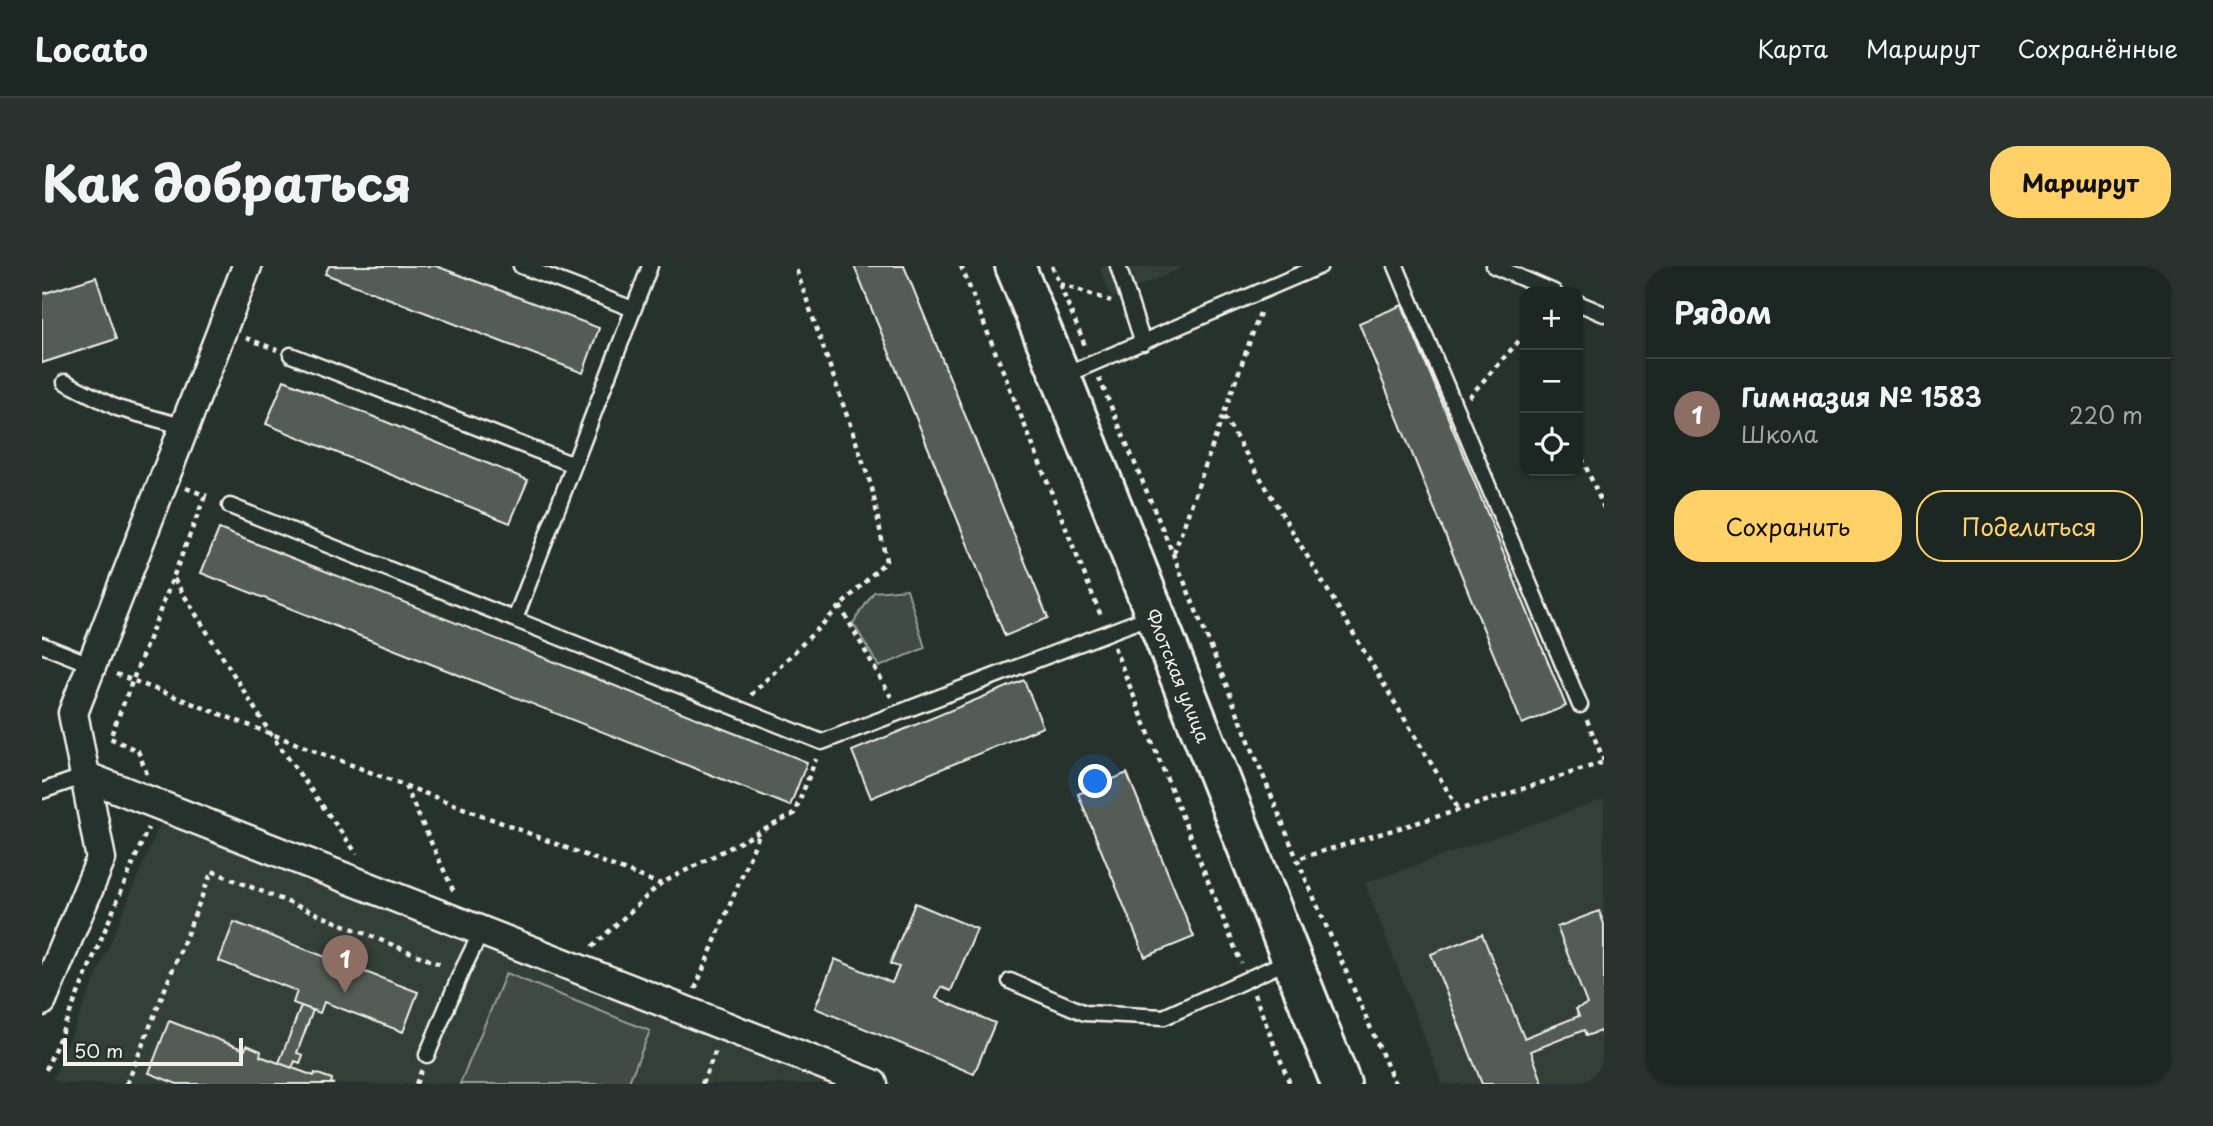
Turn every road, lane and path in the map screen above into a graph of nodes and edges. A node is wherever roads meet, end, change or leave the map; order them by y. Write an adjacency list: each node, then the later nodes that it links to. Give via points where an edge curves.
1 (247, 266): 27 (street)
2 (521, 266): 16 (lane)
3 (650, 266): 16 (lane)
4 (795, 266): 36 (path, via 872,488 886,561)
5 (961, 266): 39 (path)
6 (1015, 266): 23 (main road, Флотская улица)
7 (1052, 266): 12 (path)
8 (1118, 266): 17 (lane)
9 (1320, 266): 13 (lane)
10 (1396, 266): 25 (lane)
11 (1494, 266): 14 (lane)
12 (1059, 283): 17 (path); 23 (path)
13 (1269, 286): 21 (lane); 26 (path)
14 (1542, 287)
15 (1583, 305): 18 (lane)
16 (633, 309): 29 (lane)
17 (1133, 309): 21 (lane)
18 (1604, 314)
19 (243, 337): 22 (path)
20 (1520, 340): 25 (path)
21 (1143, 343): 23 (lane)
22 (291, 355): 29 (lane)
23 (1077, 370): 34 (path); 37 (main road, Флотская улица)
24 (65, 382): 27 (lane, via 117,408)
25 (1456, 410): 43 (lane)
26 (1224, 417): 34 (path); 53 (path)
27 (185, 427): 41 (street)
28 (1583, 460): 33 (path)
29 (574, 465): 38 (lane)
30 (183, 486): 31 (path)
31 (205, 496): 32 (path); 35 (path)
32 (230, 506): 38 (lane)
33 (1604, 508)
34 (1173, 554): 55 (path)
35 (174, 578): 42 (path); 46 (path)
36 (840, 606): 44 (path); 45 (path)
37 (1155, 614): 39 (lane); 59 (main road, Флотская улица)
38 (515, 619): 44 (lane)
39 (1108, 633): 45 (lane); 62 (path)
40 (42, 645): 41 (lane)
41 (92, 665): 49 (street, via 73,713)
42 (134, 681): 46 (path); 52 (path, via 110,738 138,751)
43 (1580, 705): 48 (path)
44 (738, 708): 47 (lane)
45 (899, 712): 47 (lane)
46 (270, 733): 50 (path); 57 (path)
47 (822, 742): 54 (path, via 794,814)
48 (1604, 762): 53 (path)
49 (85, 776): 51 (lane); 52 (street); 64 (street, via 102,859)
50 (404, 785): 56 (path); 58 (path)
51 (42, 792)
52 (158, 804): 57 (street); 68 (path)
53 (1460, 810): 55 (path)
54 (760, 831): 56 (path); 65 (path)
55 (1297, 859): 74 (path)
56 (660, 884): 60 (path)
57 (385, 893): 58 (street)
58 (475, 927): 60 (street); 61 (lane)
59 (1292, 959): 62 (lane); 73 (main road, Флотская улица)
60 (571, 966): 65 (street)
61 (461, 973): 67 (lane); 69 (path, via 212,871)
62 (1247, 978): 63 (lane, via 1164,1017 1085,1013); 72 (path)
63 (1010, 981)
64 (42, 1001)
65 (686, 1011): 66 (street)
66 (725, 1026): 70 (path); 71 (street)
67 (427, 1055)
68 (42, 1079)
69 (127, 1084)
70 (702, 1084)
71 (873, 1084)
72 (1290, 1084)
73 (1341, 1084)
74 (1395, 1084)

